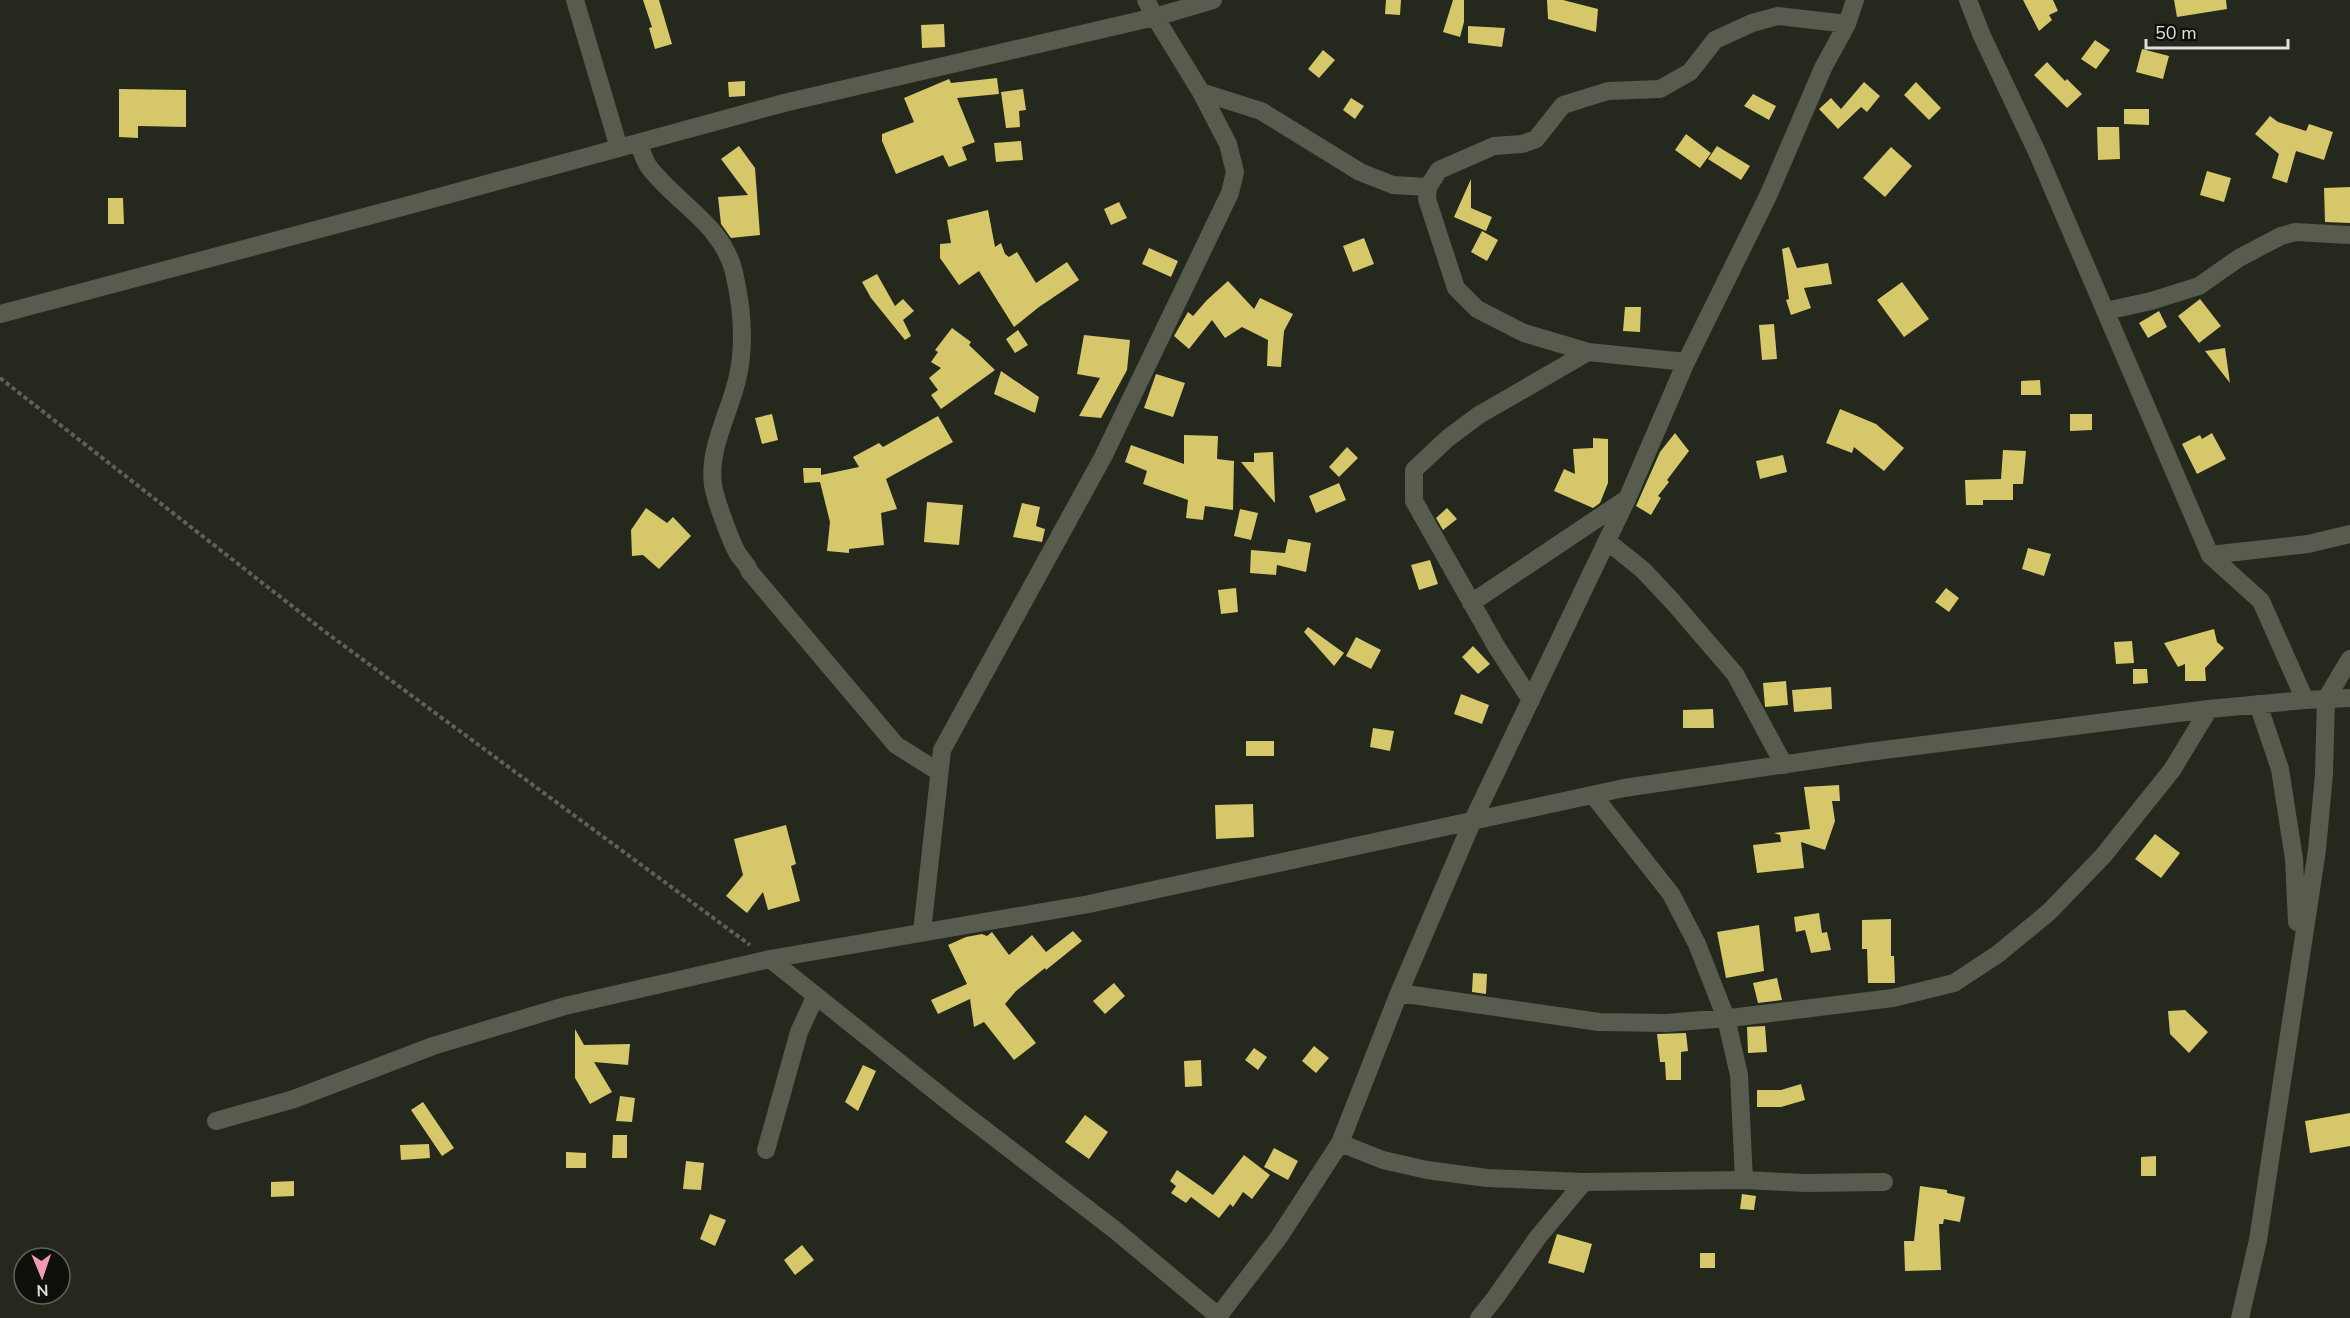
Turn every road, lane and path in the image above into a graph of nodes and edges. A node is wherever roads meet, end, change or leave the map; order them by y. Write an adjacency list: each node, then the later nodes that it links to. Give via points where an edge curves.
1 (575, 0): 10 (street)
2 (1146, 0): 6 (street)
3 (1213, 0): 6 (street)
4 (1855, 0): 7 (street)
5 (1968, 0): 13 (street)
6 (1155, 17): 8 (street); 9 (street, via 784,103)
7 (1847, 24): 11 (street, via 1778,16 1752,22 1715,40 1690,72 1660,88 1608,91 1563,105 1536,139 1494,146 1457,161 1439,170); 16 (street)
8 (1201, 92): 11 (street, via 1261,111 1360,171 1393,185); 31 (street, via 1228,144 1235,172 1230,193 1103,457 954,724 942,750)
9 (638, 142): 10 (street); 31 (street, via 648,166 711,227 727,251 734,272 743,333 741,358 719,435 713,486 738,553 896,745)
10 (619, 148): 14 (street)
11 (1428, 187): 15 (street, via 1427,199 1456,288 1477,309 1524,333)
12 (2350, 235): 13 (street, via 2295,232 2281,236 2239,258 2199,286)
13 (2106, 311): 21 (street)
14 (0, 314)
15 (1588, 352): 16 (street); 22 (street, via 1479,415 1414,470 1414,501)
16 (1686, 362): 18 (street)
17 (0, 378): 35 (path, via 324,632)
18 (1627, 499): 20 (street); 22 (street)
19 (2350, 534): 21 (street, via 2308,544)
20 (1607, 541): 26 (street); 30 (street, via 1643,570 1735,674)
21 (2210, 555): 27 (street, via 2261,601)
22 (1471, 603): 26 (street)
23 (2350, 659): 25 (street)
24 (2350, 698): 25 (street)
25 (2326, 699): 27 (street); 36 (street, via 2317,850)
26 (1531, 700): 33 (street)
27 (2305, 700): 28 (street)
28 (2258, 704): 29 (street); 36 (street, via 2280,769 2294,859)
29 (2209, 709): 30 (street); 39 (street, via 2172,770 2103,856 2049,912 1998,954 1954,983 1893,998)
30 (1784, 765): 32 (street)
31 (939, 772): 34 (street)
32 (1593, 795): 33 (street); 39 (street, via 1671,894 1697,944)
33 (1473, 820): 34 (street, via 1089,904); 37 (street)
34 (922, 932): 35 (street)
35 (770, 959): 38 (street); 40 (street, via 565,1006 433,1046 294,1099)
36 (2298, 961): 48 (street, via 2289,1045 2258,1240)
37 (1399, 993): 39 (street, via 1599,1022 1667,1023); 41 (street)
38 (815, 997): 42 (street, via 799,1032); 46 (street, via 1115,1230)
39 (1726, 1018): 43 (street, via 1739,1075)
40 (216, 1121)
41 (1340, 1143): 44 (street, via 1383,1161 1427,1170 1487,1178); 46 (street, via 1279,1237)
42 (766, 1150)
43 (1744, 1180): 44 (street); 45 (street)
44 (1584, 1182): 47 (street)
45 (1884, 1182)
46 (1218, 1317)
47 (1479, 1318)
48 (2240, 1318)

